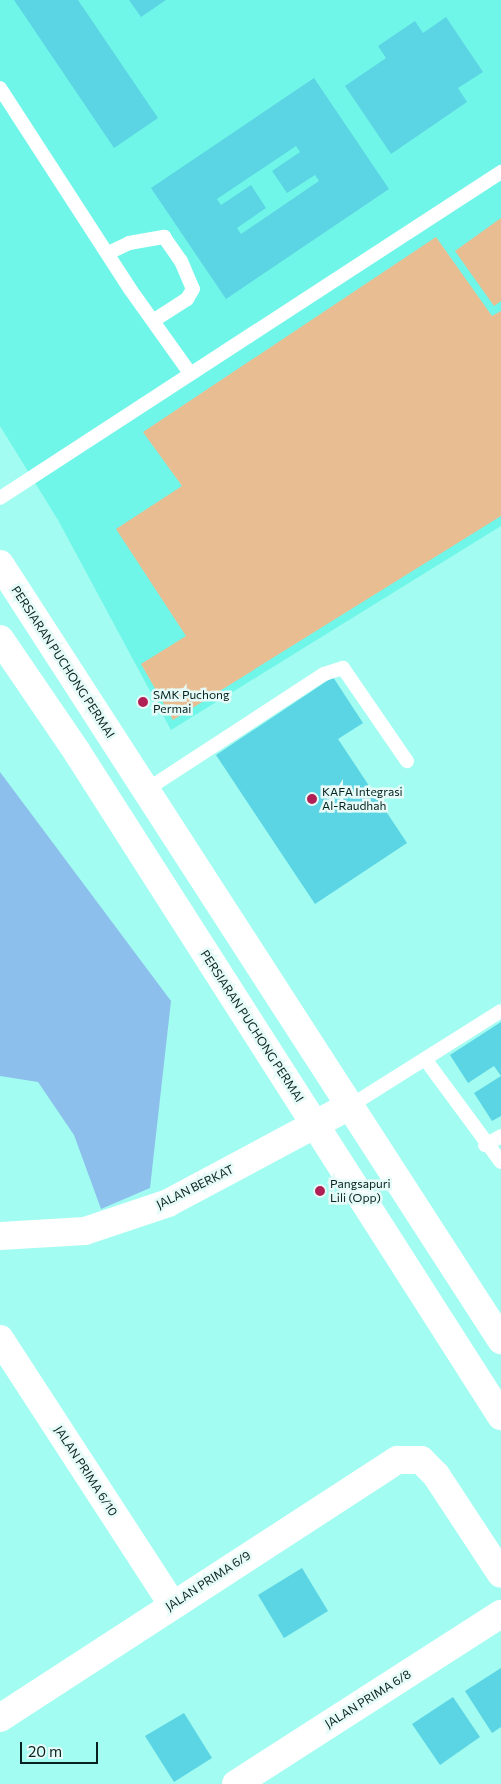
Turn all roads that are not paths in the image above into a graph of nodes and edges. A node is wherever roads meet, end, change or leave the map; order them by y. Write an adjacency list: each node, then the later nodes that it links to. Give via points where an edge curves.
1 (0, 88): 3 (lane)
2 (501, 172): 5 (lane)
3 (108, 254): 4 (lane); 4 (lane, via 129,243 164,237 181,261 193,290 187,300)
4 (153, 321): 5 (lane)
5 (190, 372): 6 (lane)
6 (0, 498)
7 (0, 564): 10 (main road, PERSIARAN PUCHONG PERMAI)
8 (0, 639): 14 (main road, PERSIARAN PUCHONG PERMAI, via 77,752)
9 (408, 761): 10 (lane, via 344,668 324,674)
10 (146, 790): 13 (main road, PERSIARAN PUCHONG PERMAI)
11 (501, 1011): 12 (lane)
12 (425, 1059): 13 (lane); 16 (lane)
13 (350, 1106): 14 (main road, JALAN BERKAT); 20 (main road, PERSIARAN PUCHONG PERMAI)
14 (315, 1125): 18 (main road, JALAN BERKAT, via 168,1203 85,1231); 21 (main road, PERSIARAN PUCHONG PERMAI)
15 (501, 1136): 16 (lane)
16 (485, 1145): 17 (lane)
17 (501, 1162)
18 (0, 1236)
19 (0, 1339): 23 (main road, JALAN PRIMA 6/10)
20 (501, 1340)
21 (501, 1416)
22 (501, 1574): 23 (main road, JALAN PRIMA 6/9, via 436,1475 421,1460 398,1460)
23 (172, 1604): 25 (main road, JALAN PRIMA 6/9)
24 (501, 1614): 26 (main road, JALAN PRIMA 6/8)
25 (0, 1718)
26 (236, 1784)

